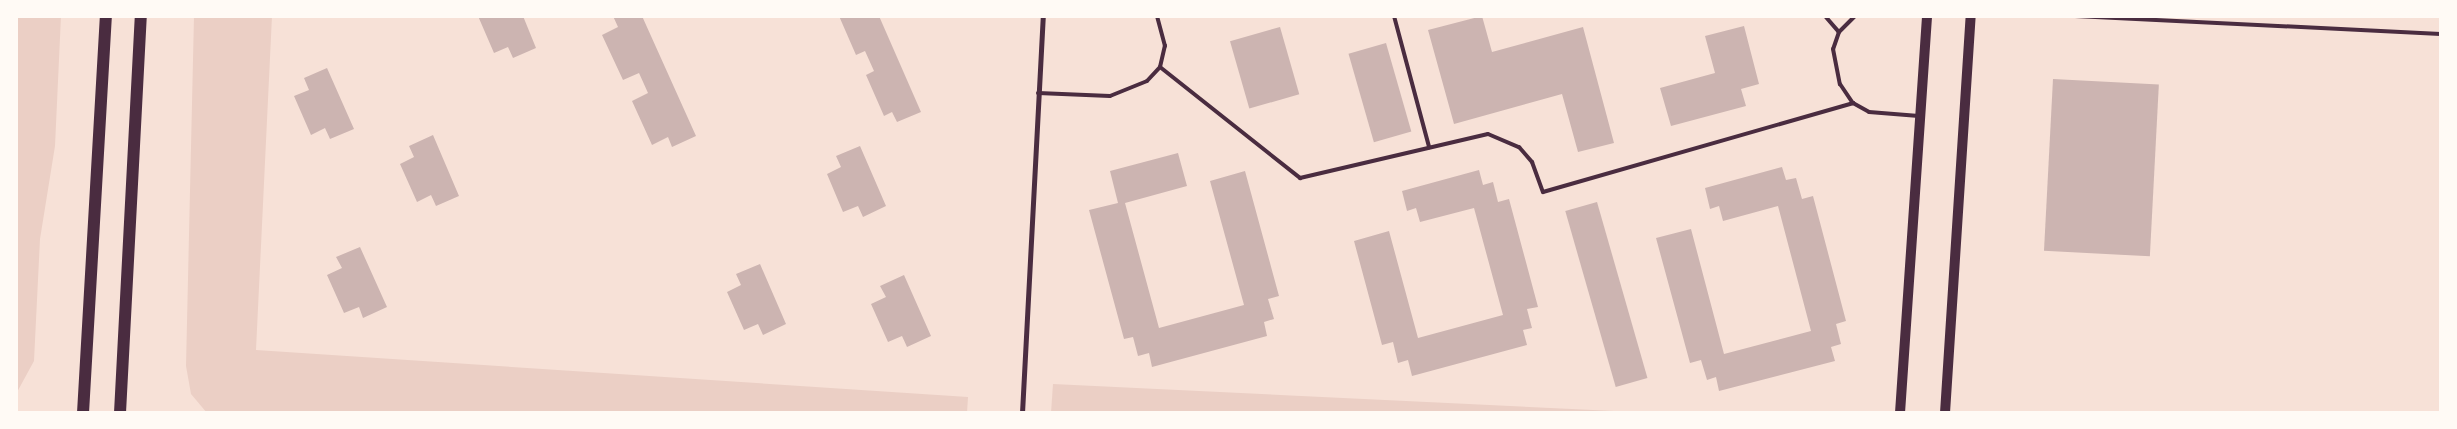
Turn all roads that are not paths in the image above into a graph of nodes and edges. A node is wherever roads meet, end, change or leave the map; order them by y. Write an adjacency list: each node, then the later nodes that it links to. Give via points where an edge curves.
1 (106, 16): 19 (main road)
2 (141, 16): 20 (main road)
3 (1043, 16): 15 (street)
4 (1157, 16): 14 (lane, via 1165,46)
5 (1394, 16): 18 (lane)
6 (1825, 16): 12 (lane)
7 (1855, 16): 12 (lane)
8 (1927, 16): 17 (main road)
9 (1971, 16): 23 (main road)
10 (2076, 16): 11 (lane)
11 (2091, 17): 13 (lane)
12 (1839, 32): 16 (lane, via 1834,66)
13 (2441, 34)
14 (1160, 67): 15 (lane, via 1147,81 1110,96); 18 (lane, via 1300,178)
15 (1038, 92): 21 (street)
16 (1853, 103): 17 (lane, via 1869,112); 18 (lane, via 1543,192 1532,162 1519,147 1503,139 1474,134)
17 (1920, 116): 22 (main road)
18 (1429, 146)
19 (82, 413)
20 (120, 413)
21 (1022, 413)
22 (1900, 413)
23 (1945, 413)

